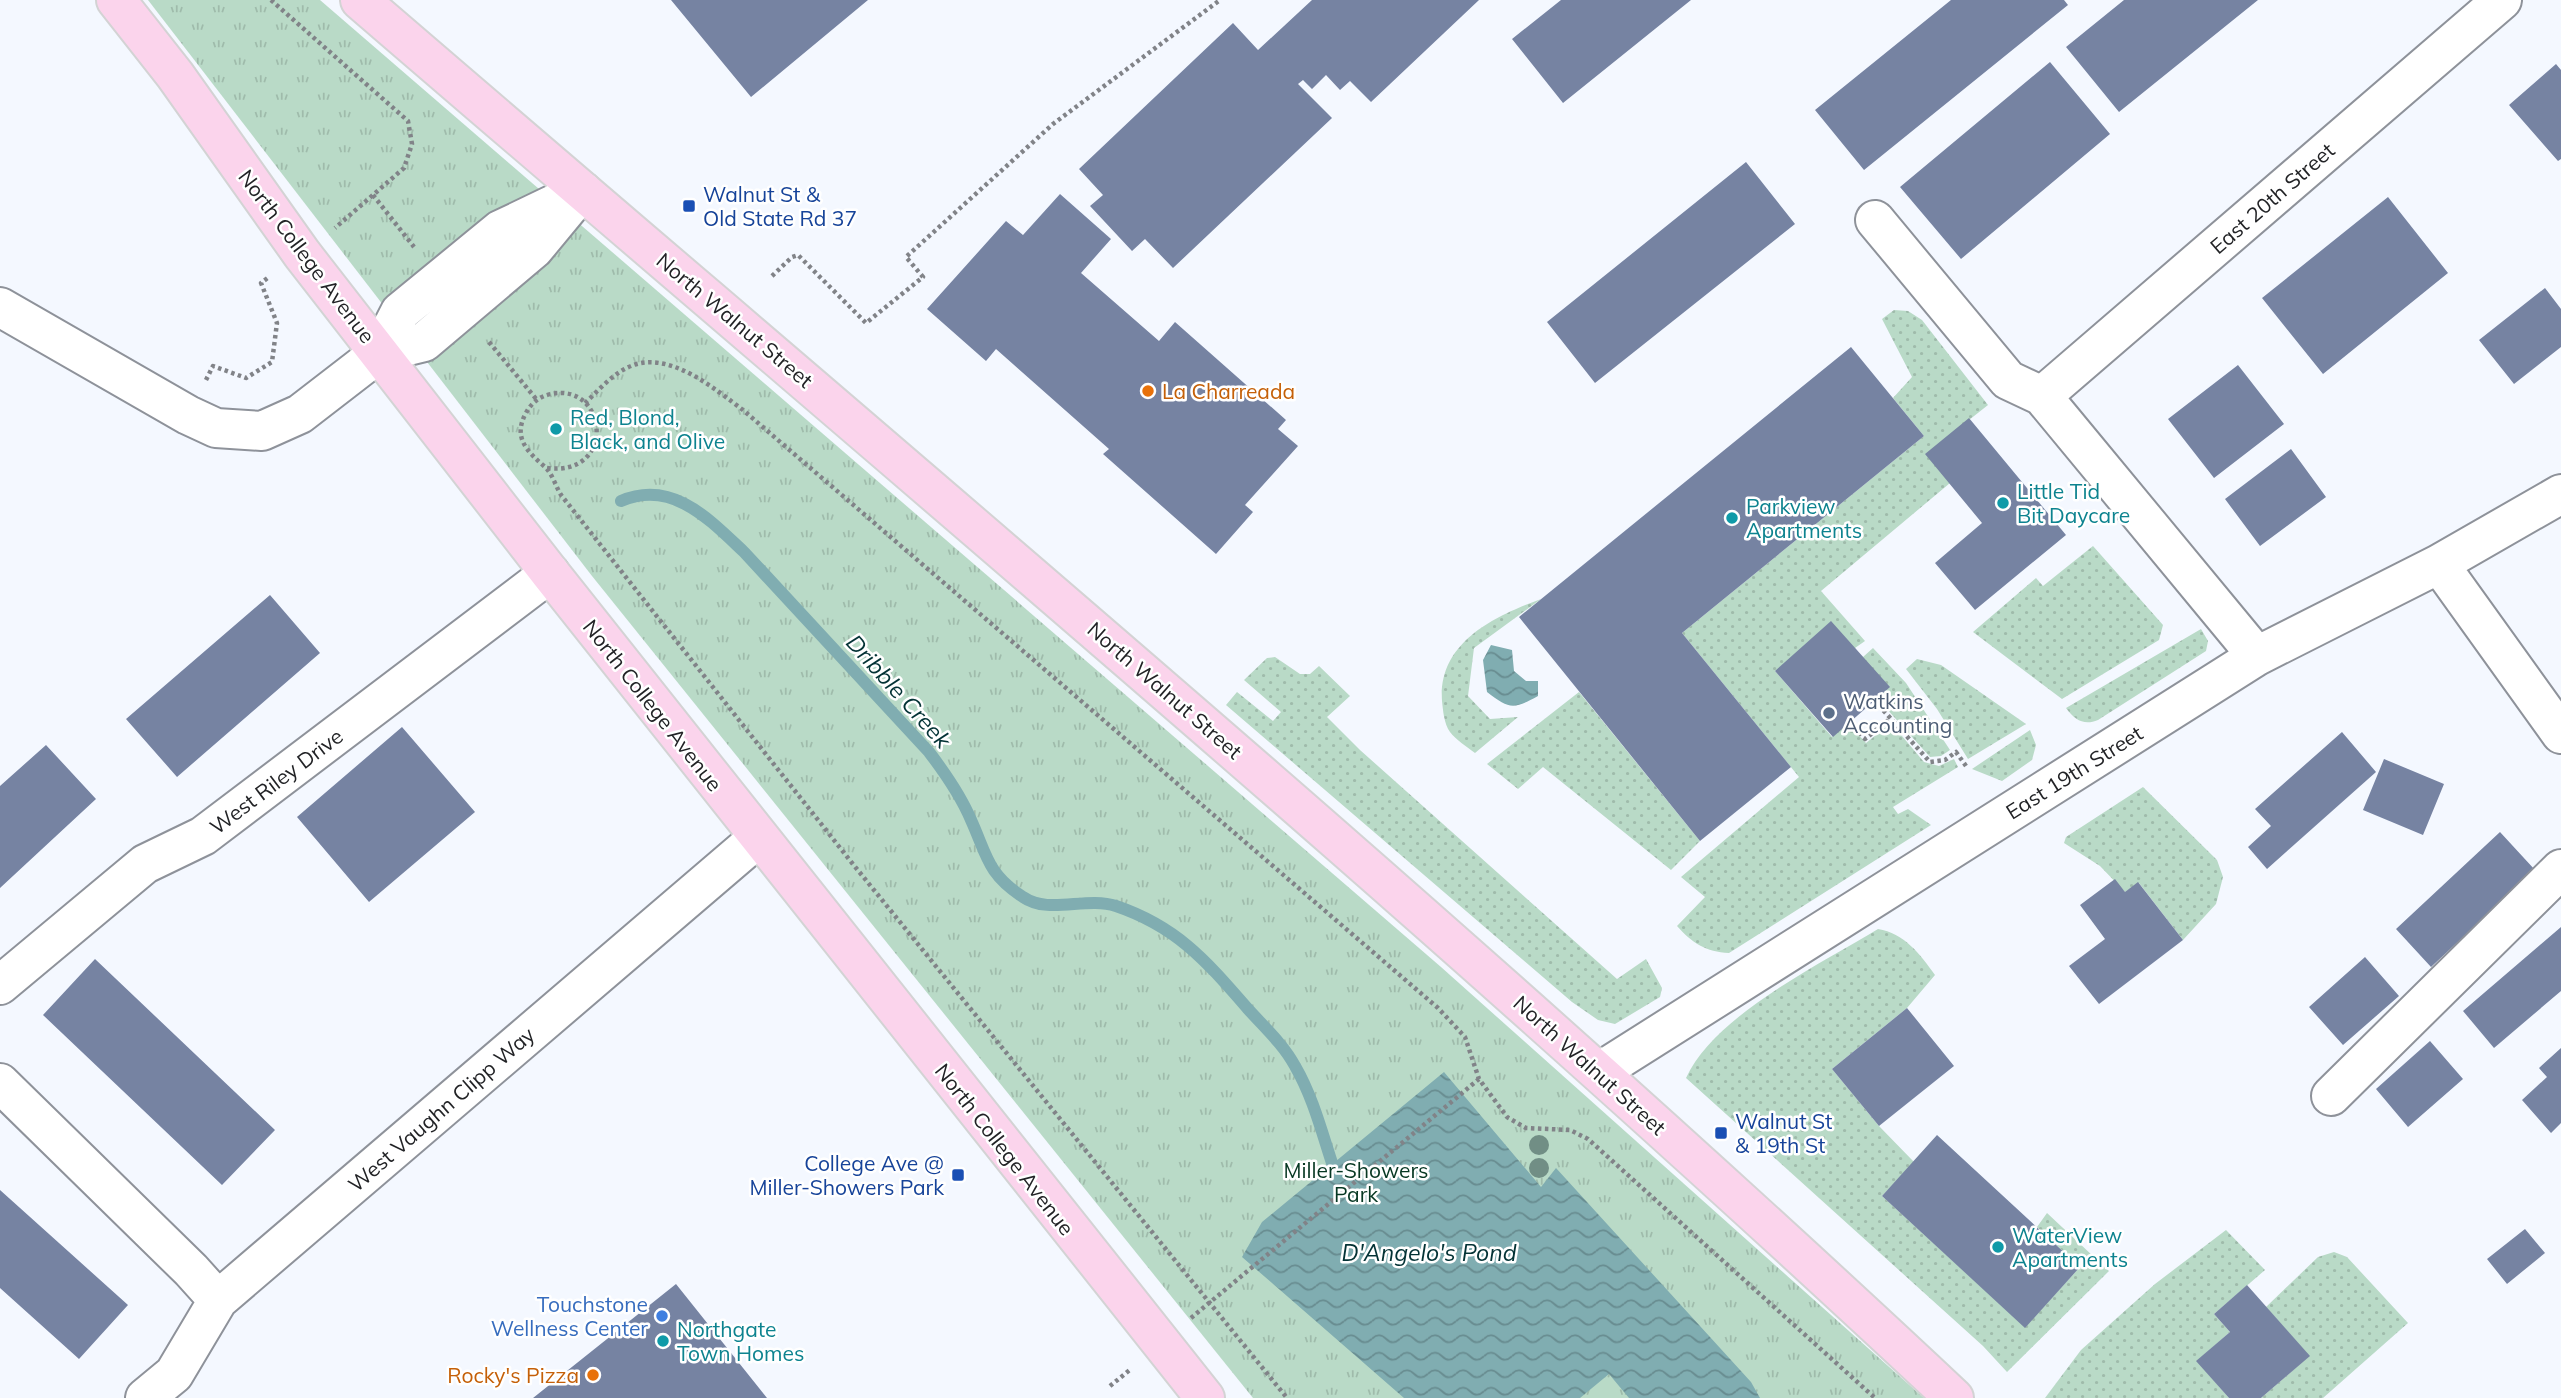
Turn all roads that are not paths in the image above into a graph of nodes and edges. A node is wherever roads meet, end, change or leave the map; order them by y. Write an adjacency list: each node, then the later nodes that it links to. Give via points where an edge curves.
1 (116, 0): 7 (main road, North College Avenue)
2 (360, 0): 4 (main road, North Walnut Street)
3 (2502, 0): 8 (street, East 20th Street)
4 (582, 191): 7 (street, via 534,249 424,342); 17 (main road, North Walnut Street, via 1145,672)
5 (1875, 220): 8 (street, via 2008,380)
6 (0, 307): 7 (street, via 215,428 262,431 300,414)
7 (379, 353): 11 (main road, North College Avenue)
8 (2042, 396): 12 (street)
9 (2561, 494): 10 (street, East 19th Street)
10 (2439, 564): 12 (street, East 19th Street); 13 (street)
11 (550, 573): 14 (main road, North College Avenue); 16 (street, West Riley Drive, via 204,836 145,864)
12 (2257, 656): 17 (street, East 19th Street)
13 (2561, 734)
14 (758, 838): 20 (street, West Vaughn Clipp Way); 22 (main road, North College Avenue)
15 (2561, 869): 19 (street)
16 (0, 985)
17 (1600, 1072): 23 (main road, North Walnut Street)
18 (0, 1083): 20 (street)
19 (2331, 1096)
20 (218, 1300): 21 (street, West Vaughn Clipp Way, via 174,1374)
21 (145, 1398)
22 (1205, 1398)
23 (1954, 1398)

